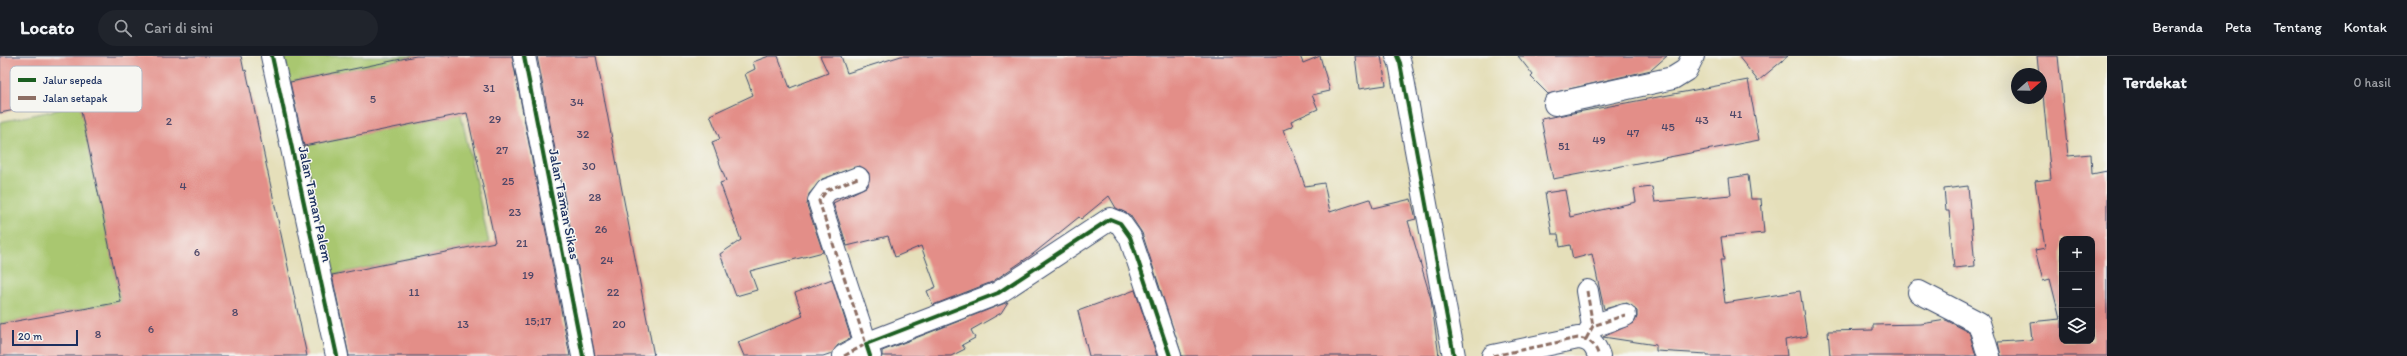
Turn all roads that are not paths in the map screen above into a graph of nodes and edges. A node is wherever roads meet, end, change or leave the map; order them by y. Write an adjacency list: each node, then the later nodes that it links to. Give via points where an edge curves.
1 (272, 56): 12 (street, Jalan Taman Palem)
2 (524, 56): 13 (street, Jalan Taman Sikas)
3 (1397, 56): 16 (street, via 1429,213)
4 (1693, 56): 5 (street, via 1686,70 1673,78)
5 (1555, 104)
6 (858, 178): 11 (street, via 827,190 821,195 819,205)
7 (1588, 291): 10 (street)
8 (1919, 292): 19 (street, via 1979,323)
9 (1625, 314): 10 (street)
10 (1590, 332): 17 (street, via 1578,338); 18 (street)
11 (868, 350): 14 (street); 15 (street, via 998,293 1110,220 1120,223 1130,237)
12 (337, 356)
13 (583, 356)
14 (844, 356)
15 (1170, 356)
16 (1454, 356)
17 (1493, 356)
18 (1599, 356)
19 (1989, 356)

